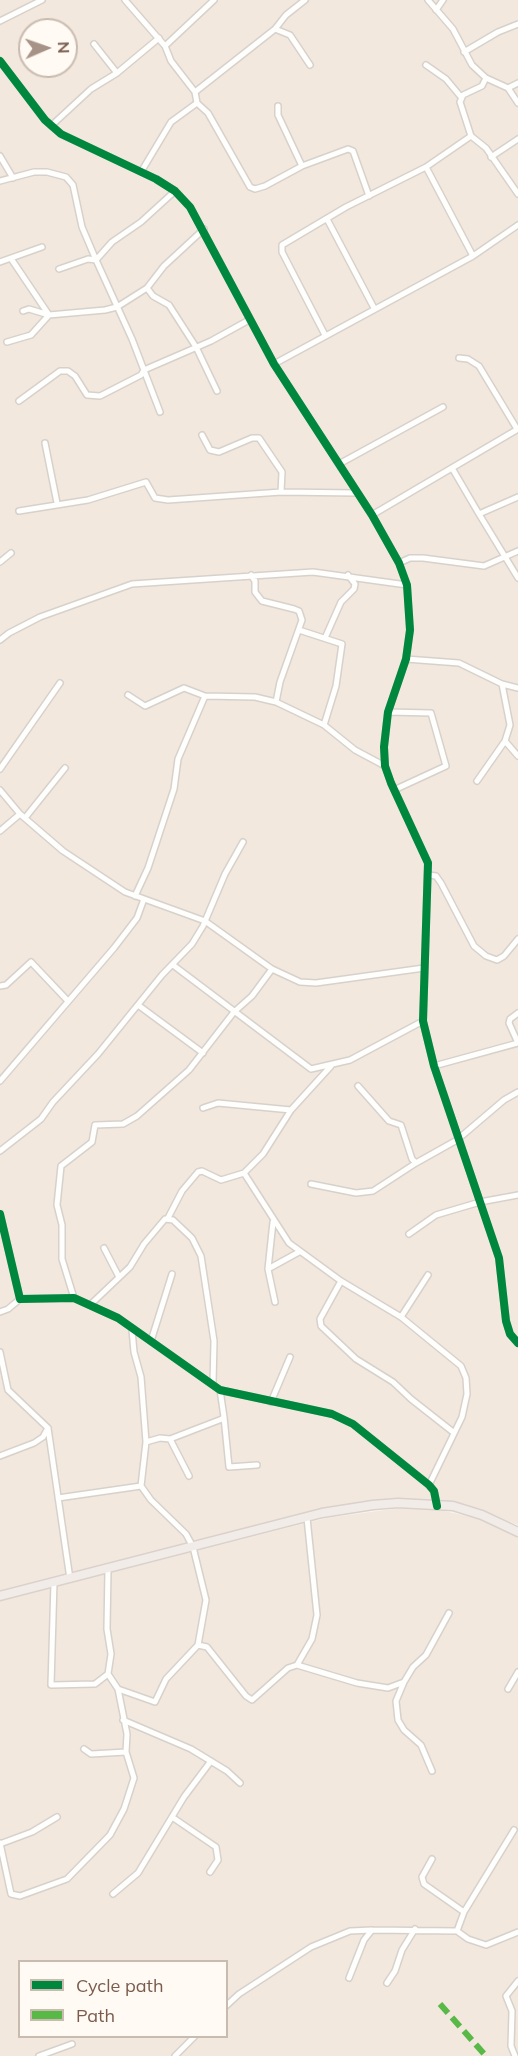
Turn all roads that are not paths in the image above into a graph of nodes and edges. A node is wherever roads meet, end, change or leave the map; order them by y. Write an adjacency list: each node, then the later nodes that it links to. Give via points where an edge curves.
1 (42, 0): 8 (street)
2 (124, 0): 11 (street)
3 (214, 0): 13 (street)
4 (305, 0): 10 (street)
5 (428, 0): 7 (street)
6 (443, 0): 7 (street)
7 (436, 10): 14 (street, via 453,29)
8 (0, 21)
9 (518, 24): 14 (street)
10 (275, 29): 16 (street, via 290,35); 22 (street)
11 (159, 38): 13 (street); 18 (street)
12 (94, 44): 18 (street)
13 (165, 46): 22 (street, via 171,61)
14 (464, 52): 19 (street)
15 (0, 62): 27 (street)
16 (310, 65)
17 (426, 65): 23 (street, via 446,79)
18 (117, 73): 27 (street, via 91,90)
19 (486, 78): 21 (street); 23 (street, via 482,86)
20 (518, 83): 21 (street)
21 (508, 88): 25 (street)
22 (195, 92): 24 (street)
23 (460, 97): 28 (street)
24 (197, 103): 32 (street, via 208,113 250,187 265,186); 34 (street, via 171,122)
25 (518, 103)
26 (278, 106): 32 (street, via 278,115)
27 (51, 126): 34 (street)
28 (471, 136): 31 (street); 33 (street)
29 (518, 139): 31 (street)
30 (0, 156): 35 (street)
31 (491, 156): 38 (street)
32 (302, 166): 39 (street, via 351,149)
33 (426, 167): 39 (street); 44 (street)
34 (141, 172): 37 (street)
35 (13, 178): 36 (street); 46 (street, via 47,172 66,177 73,185 82,227)
36 (0, 181)
37 (176, 190): 42 (street); 46 (street, via 112,242)
38 (518, 194)
39 (369, 196): 40 (street)
40 (327, 219): 51 (street); 55 (street, via 280,248)
41 (518, 225): 44 (street)
42 (204, 229): 49 (street, via 164,266); 54 (street)
43 (42, 247): 45 (street)
44 (473, 256): 51 (street)
45 (12, 260): 47 (street); 53 (street)
46 (96, 260): 48 (street); 50 (street)
47 (0, 262)
48 (59, 269)
49 (147, 288): 50 (street); 57 (street, via 169,304)
50 (117, 307): 53 (street); 60 (street)
51 (374, 308): 55 (street)
52 (23, 311): 53 (street)
53 (49, 315): 56 (street, via 32,335)
54 (249, 320): 57 (street); 59 (street)
55 (325, 335): 59 (street)
56 (7, 342)
57 (196, 346): 60 (street); 61 (street)
58 (459, 358): 65 (street, via 479,366)
59 (274, 364): 68 (street)
60 (144, 370): 62 (street, via 100,396 87,395 75,376 60,371); 64 (street)
61 (217, 391)
62 (19, 401)
63 (443, 407): 68 (street)
64 (160, 411)
65 (518, 429): 69 (street)
66 (202, 435): 70 (street, via 210,450 219,452 259,438 282,472)
67 (45, 443): 73 (street)
68 (339, 464): 71 (street)
69 (452, 468): 75 (street); 76 (street)
70 (281, 492): 71 (street); 73 (street, via 160,500 146,482 88,500)
71 (357, 493): 76 (street)
72 (518, 497): 75 (street)
73 (57, 503): 74 (street)
74 (19, 511)
75 (479, 514): 79 (street)
76 (372, 515): 81 (street)
77 (518, 551): 79 (street)
78 (11, 553): 80 (street)
79 (505, 556): 81 (street, via 484,566 423,558); 84 (street)
80 (0, 562)
81 (399, 563): 85 (street)
82 (251, 575): 83 (street); 86 (street, via 262,601 299,611); 88 (street, via 132,584 40,617)
83 (348, 575): 85 (street, via 388,585); 87 (street, via 354,589 341,602)
84 (518, 578)
85 (407, 585): 89 (street, via 410,630)
86 (299, 630): 87 (street); 95 (street)
87 (325, 638): 97 (street, via 340,641 342,650)
88 (0, 640)
89 (406, 659): 91 (street, via 459,663); 96 (street)
90 (60, 683): 102 (street)
91 (502, 684): 92 (street); 98 (street, via 510,725)
92 (518, 688)
93 (128, 695): 94 (street, via 145,706 184,688)
94 (205, 696): 95 (street, via 255,697); 110 (street, via 178,759 174,789)
95 (276, 702): 97 (street)
96 (388, 712): 100 (street); 105 (street, via 431,713 446,766)
97 (324, 725): 100 (street, via 355,750)
98 (505, 741): 99 (street); 103 (street)
99 (518, 756)
100 (385, 766): 105 (street)
101 (65, 768): 106 (street)
102 (0, 769)
103 (477, 781)
104 (0, 790): 106 (street)
105 (394, 790): 109 (street, via 427,858)
106 (22, 816): 107 (street); 110 (street, via 63,851)
107 (0, 831)
108 (243, 842): 112 (street)
109 (429, 875): 113 (street, via 441,882 474,946 486,956 497,960); 115 (street)
110 (135, 896): 111 (street)
111 (144, 899): 112 (street); 118 (street, via 134,923)
112 (205, 921): 114 (street, via 192,944); 116 (street)
113 (518, 939)
114 (173, 965): 119 (street); 120 (street)
115 (423, 968): 116 (street, via 316,983 300,982); 122 (street)
116 (272, 969): 120 (street)
117 (0, 986): 118 (street, via 31,962)
118 (67, 1000): 127 (street)
119 (138, 1005): 124 (street); 133 (street, via 41,1119)
120 (234, 1012): 124 (street); 125 (street, via 304,1066 311,1069)
121 (518, 1013): 123 (street, via 509,1023)
122 (423, 1021): 125 (street, via 362,1054); 126 (street)
123 (518, 1044): 126 (street)
124 (203, 1053): 152 (street, via 137,1116 123,1124 94,1125 92,1142 61,1166 57,1205 62,1226 62,1259)
125 (332, 1065): 131 (street)
126 (434, 1066): 132 (street)
127 (0, 1081)
128 (358, 1086): 134 (street, via 389,1121 401,1125)
129 (518, 1092): 132 (street)
130 (203, 1108): 131 (street, via 218,1103)
131 (291, 1110): 135 (street, via 263,1154)
132 (457, 1140): 134 (street); 138 (street)
133 (0, 1151)
134 (416, 1163): 136 (street, via 373,1191 356,1193)
135 (244, 1173): 140 (street, via 221,1180 198,1172 182,1191); 141 (street)
136 (311, 1184)
137 (518, 1195): 138 (street)
138 (480, 1202): 142 (street, via 436,1215); 160 (street, via 499,1258 506,1321)
139 (0, 1214): 143 (street)
140 (168, 1218): 150 (street); 163 (street, via 192,1238 201,1256 214,1341)
141 (273, 1221): 146 (street); 147 (street)
142 (409, 1234)
143 (8, 1245): 144 (street); 153 (street)
144 (0, 1248)
145 (104, 1248): 150 (street)
146 (299, 1252): 147 (street); 151 (street)
147 (268, 1269): 154 (street)
148 (172, 1274): 159 (street)
149 (428, 1275): 157 (street)
150 (119, 1277): 155 (street)
151 (341, 1281): 157 (street); 168 (street, via 320,1319 321,1326 356,1359 393,1382)
152 (74, 1298): 153 (street); 155 (street)
153 (20, 1299): 156 (street)
154 (275, 1302)
155 (90, 1305): 158 (street, via 118,1318)
156 (0, 1312)
157 (401, 1317): 168 (street, via 461,1366 467,1394 462,1417)
158 (132, 1330): 159 (street); 170 (street, via 141,1377)
159 (151, 1341): 163 (street)
160 (518, 1343)
161 (0, 1352): 167 (street, via 8,1390)
162 (290, 1357): 165 (street)
163 (213, 1384): 164 (street)
164 (220, 1390): 165 (street); 166 (street)
165 (271, 1402): 174 (street, via 320,1410 353,1424)
166 (224, 1417): 169 (street); 172 (street, via 229,1467)
167 (48, 1428): 171 (street, via 34,1443); 176 (street)
168 (453, 1432): 174 (street)
169 (170, 1439): 170 (street); 173 (street)
170 (146, 1442): 175 (street)
171 (0, 1456)
172 (257, 1465)
173 (189, 1476)
174 (429, 1485): 177 (street)
175 (141, 1486): 176 (street); 180 (street, via 186,1534)
176 (58, 1498): 182 (street)
177 (437, 1506): 178 (highway, via 398,1503); 179 (highway, via 465,1509)
178 (307, 1518): 180 (highway); 187 (street, via 317,1615 312,1639)
179 (518, 1532)
180 (193, 1547): 181 (highway); 186 (street, via 206,1600)
181 (108, 1569): 182 (highway); 189 (street)
182 (70, 1579): 183 (highway)
183 (54, 1582): 184 (highway); 189 (street, via 51,1685 95,1684)
184 (0, 1596)
185 (448, 1613): 190 (street, via 426,1655)
186 (198, 1645): 187 (street, via 207,1647 252,1700 288,1668); 192 (street, via 166,1678 155,1701)
187 (297, 1665): 191 (street)
188 (518, 1672): 193 (street)
189 (108, 1674): 192 (street)
190 (404, 1682): 191 (street); 194 (street)
191 (388, 1688): 194 (street)
192 (117, 1689): 195 (street)
193 (508, 1689)
194 (396, 1701): 199 (street, via 398,1720 421,1745)
195 (123, 1720): 197 (street); 198 (street)
196 (84, 1749): 197 (street, via 91,1754)
197 (126, 1752): 204 (street, via 134,1778 124,1809 110,1835 67,1880 15,1897 11,1894)
198 (211, 1761): 200 (street); 202 (street)
199 (432, 1771)
200 (240, 1783)
201 (57, 1817): 204 (street, via 32,1832)
202 (172, 1817): 206 (street, via 216,1847 218,1860); 207 (street, via 138,1873)
203 (514, 1830): 208 (street)
204 (0, 1843)
205 (432, 1859): 208 (street, via 422,1878 424,1884)
206 (210, 1872)
207 (113, 1894)
208 (464, 1912): 211 (street)
209 (416, 1929): 210 (street); 211 (street); 215 (street)
210 (372, 1930): 213 (street); 216 (street, via 350,1931 311,1947)
211 (457, 1931): 212 (street, via 486,1946)
212 (518, 1932)
213 (349, 1978)
214 (518, 1981): 221 (street, via 506,1996 512,2011 511,2046)
215 (387, 1983)
216 (228, 2004)
217 (194, 2038): 220 (street)
218 (72, 2044): 219 (street)
219 (39, 2056)
220 (175, 2056)
221 (515, 2056)

